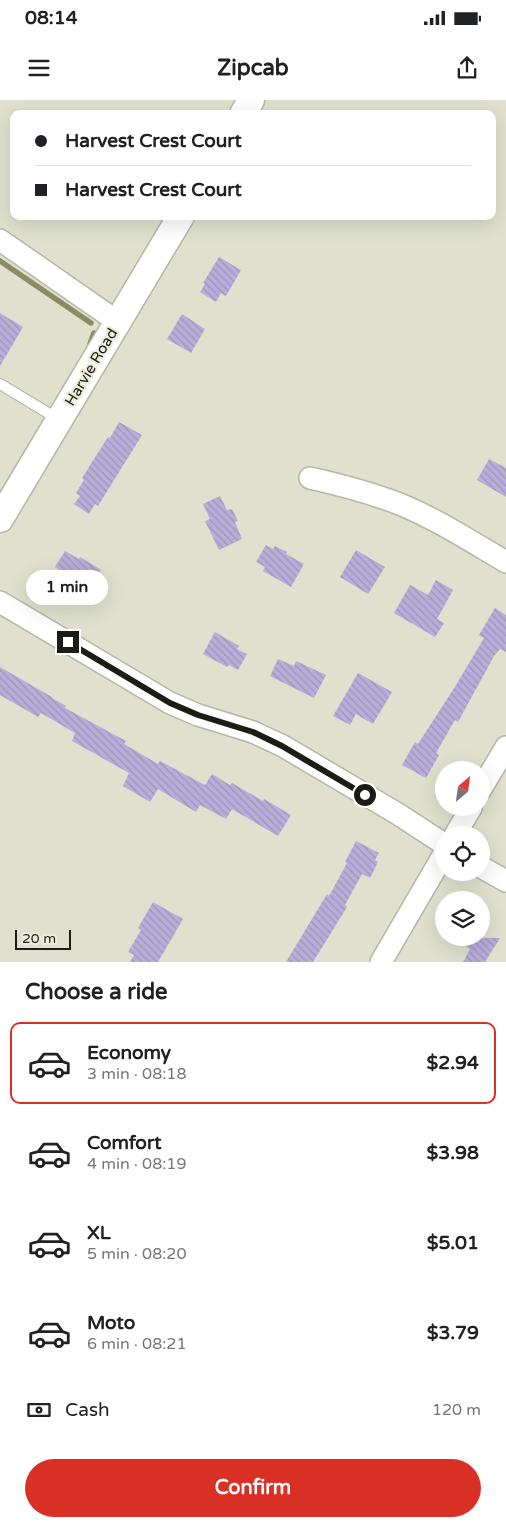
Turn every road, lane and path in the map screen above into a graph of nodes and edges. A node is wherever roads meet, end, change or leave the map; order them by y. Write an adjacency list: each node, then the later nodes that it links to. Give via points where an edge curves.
1 (179, 220): 3 (street, Harvie Road)
2 (0, 240): 3 (street)
3 (118, 322): 5 (street, Harvie Road)
4 (0, 384): 5 (lane)
5 (59, 420): 7 (street, Harvie Road)
6 (310, 478): 8 (street, via 403,506 444,525)
7 (0, 519)
8 (506, 562)
9 (0, 602): 12 (street, via 170,703 253,732 282,746)
10 (506, 747): 11 (street)
11 (490, 774)
12 (435, 838)
13 (435, 869): 16 (street)
14 (490, 872): 15 (street)
15 (506, 881)
16 (381, 962)

